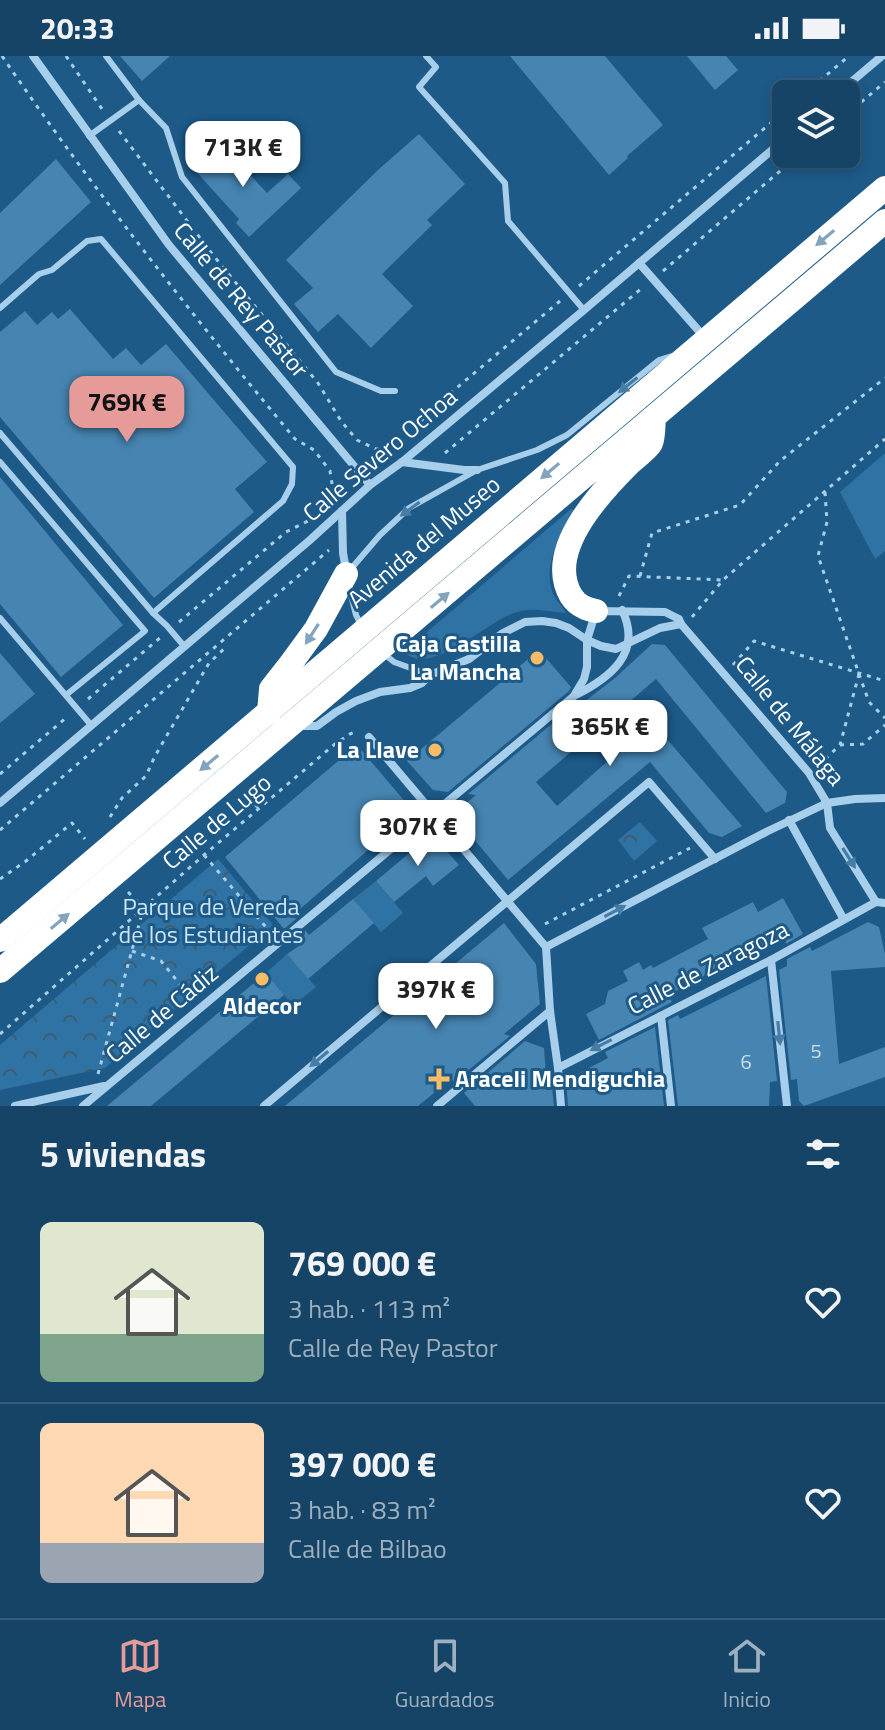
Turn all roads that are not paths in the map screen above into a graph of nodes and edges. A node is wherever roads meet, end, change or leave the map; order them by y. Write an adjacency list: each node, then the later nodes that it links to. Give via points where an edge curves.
1 (33, 56): 7 (street, Calle de Rey Pastor)
2 (106, 56): 6 (lane)
3 (426, 56): 13 (lane, via 436,67 419,87 505,183 508,221)
4 (882, 56): 5 (street)
5 (854, 80)
6 (139, 100): 7 (lane); 15 (lane, via 166,128 182,177 336,372 381,391)
7 (89, 136): 21 (street, Calle de Rey Pastor, via 169,245)
8 (772, 150): 11 (street, Calle Severo Ochoa)
9 (885, 188): 14 (highway, Avenida del Museo, one-way to 14)
10 (885, 221): 16 (highway, Avenida del Museo)
11 (639, 263): 13 (street, Calle Severo Ochoa); 14 (street)
12 (0, 308): 26 (lane, via 87,241 101,239 293,467 283,501)
13 (584, 310): 19 (street, Calle Severo Ochoa)
14 (701, 344): 20 (lane, one-way to 20, via 659,360 567,435); 29 (highway, Avenida del Museo, one-way to 29)
15 (395, 391)
16 (654, 418): 24 (highway, via 651,443 598,499 568,546 564,569 570,594 579,606); 29 (highway, Avenida del Museo, one-way to 16)
17 (0, 433): 26 (lane)
18 (0, 462): 34 (lane, via 145,631)
19 (402, 462): 20 (street); 21 (street, Calle Severo Ochoa)
20 (477, 470): 23 (lane, one-way to 23, via 409,508)
21 (370, 485): 22 (street, Calle Severo Ochoa)
22 (342, 511): 23 (street); 32 (street, Calle Severo Ochoa)
23 (346, 574): 29 (lane, via 356,615); 36 (highway, one-way to 36, via 316,629 271,689)
24 (604, 610): 25 (street, Calle de Málaga); 30 (street)
25 (622, 610): 28 (street, Calle de Málaga, via 665,612); 31 (street)
26 (153, 613): 32 (lane)
27 (0, 618): 34 (lane)
28 (683, 625): 31 (street, via 660,628); 42 (street, Calle de Málaga, via 809,773)
29 (372, 640): 33 (lane, via 394,662); 36 (highway, Avenida del Museo); 38 (highway, Avenida del Museo)
30 (587, 640): 31 (street, via 616,649); 33 (street, via 556,623 532,621); 35 (street, via 587,667)
31 (630, 644): 35 (street, Calle de Cádiz, via 622,661)
32 (184, 646): 37 (street, Calle Severo Ochoa)
33 (430, 675): 38 (street, via 410,688 356,701 317,726)
34 (66, 695): 37 (lane)
35 (574, 696): 43 (street, Calle de Cádiz)
36 (269, 713): 49 (highway, Avenida del Museo, one-way to 49)
37 (91, 725): 41 (street, Calle Severo Ochoa)
38 (291, 727): 52 (highway, Avenida del Museo, one-way to 38)
39 (369, 737): 43 (street)
40 (885, 798): 42 (street, Calle de Málaga)
41 (0, 802)
42 (827, 803): 44 (street); 47 (street, one-way to 47, via 830,828)
43 (433, 814): 46 (street); 56 (street, Calle de Cádiz)
44 (789, 820): 45 (street); 48 (street)
45 (715, 859): 46 (street, via 649,782); 50 (street, one-way to 45)
46 (508, 901): 50 (street); 59 (street, one-way to 59)
47 (880, 902): 48 (street, Calle de Zaragoza)
48 (843, 918): 51 (street, Calle de Zaragoza)
49 (0, 940)
50 (546, 947): 53 (street)
51 (771, 960): 54 (street, Calle de Zaragoza); 63 (street, one-way to 63)
52 (0, 971)
53 (550, 1011): 55 (street); 60 (street)
54 (661, 1016): 55 (street, Calle de Zaragoza, one-way to 55); 62 (street)
55 (558, 1068): 61 (street)
56 (107, 1086): 57 (street, Calle de Cádiz); 58 (street, Calle de Cádiz)
57 (15, 1106)
58 (83, 1106)
59 (264, 1106)
60 (437, 1106)
61 (561, 1106)
62 (671, 1106)
63 (787, 1106)

